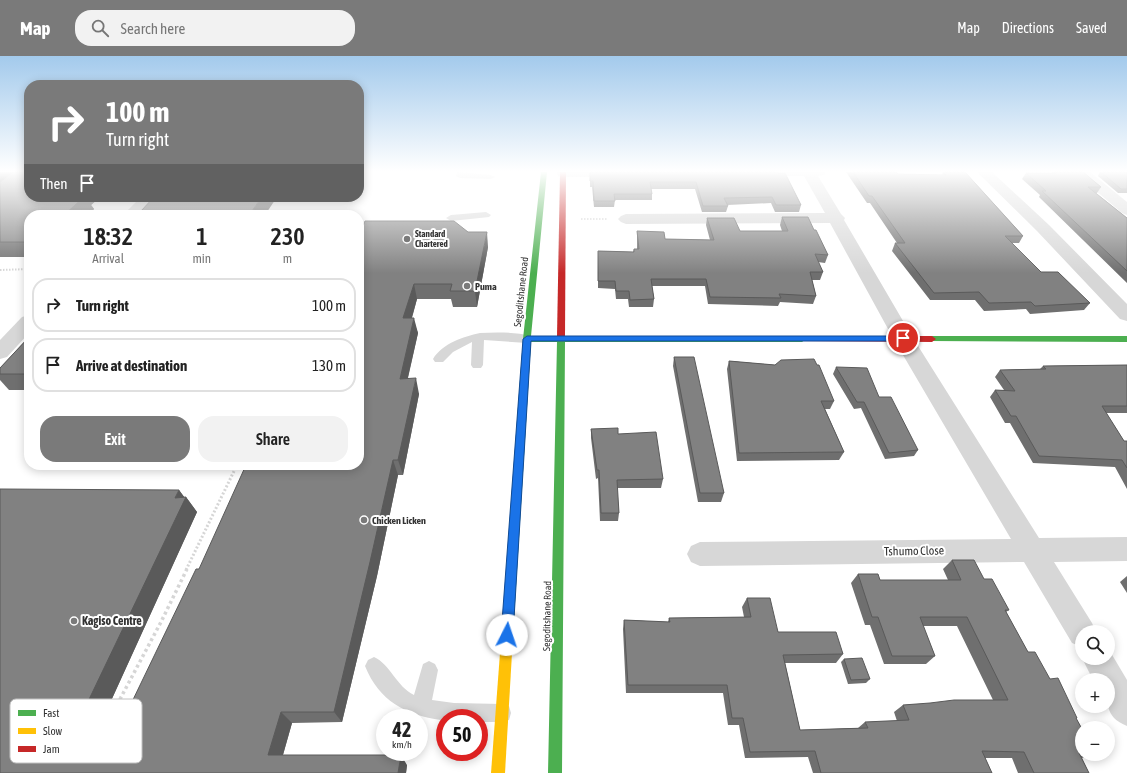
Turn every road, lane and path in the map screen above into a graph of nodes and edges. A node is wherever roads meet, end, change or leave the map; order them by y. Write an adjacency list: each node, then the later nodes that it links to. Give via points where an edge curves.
1 (541, 205): 17 (main road, Segoditshane Road)
2 (562, 205): 8 (main road, Segoditshane Road)
3 (830, 205): 7 (street)
4 (1019, 205): 12 (street)
5 (486, 215): 6 (lane)
6 (451, 218)
7 (837, 218): 9 (street); 16 (street)
8 (562, 219): 9 (path); 15 (main road, Segoditshane Road)
9 (626, 219)
10 (24, 269): 11 (path)
11 (0, 270)
12 (1127, 315)
13 (24, 327): 19 (street)
14 (478, 337): 17 (lane, via 487,335); 20 (lane, via 450,348); 21 (lane)
15 (562, 338): 16 (main road); 17 (main road); 35 (main road, Segoditshane Road)
16 (903, 338): 18 (main road); 24 (street)
17 (527, 339): 33 (main road, Segoditshane Road)
18 (1127, 339)
19 (0, 352)
20 (439, 359)
21 (477, 365)
22 (235, 470): 30 (path, via 161,622)
23 (1127, 549): 24 (street, Tshumo Close)
24 (1032, 550): 25 (street, Tshumo Close); 26 (street)
25 (700, 554)
26 (1077, 625)
27 (1100, 665): 32 (street)
28 (374, 666): 31 (lane, via 379,675 406,702)
29 (429, 670): 31 (lane)
30 (120, 699)
31 (421, 706): 33 (lane, via 444,712)
32 (1127, 710)
33 (502, 713): 34 (main road, Segoditshane Road)
34 (498, 773)
35 (555, 773)

